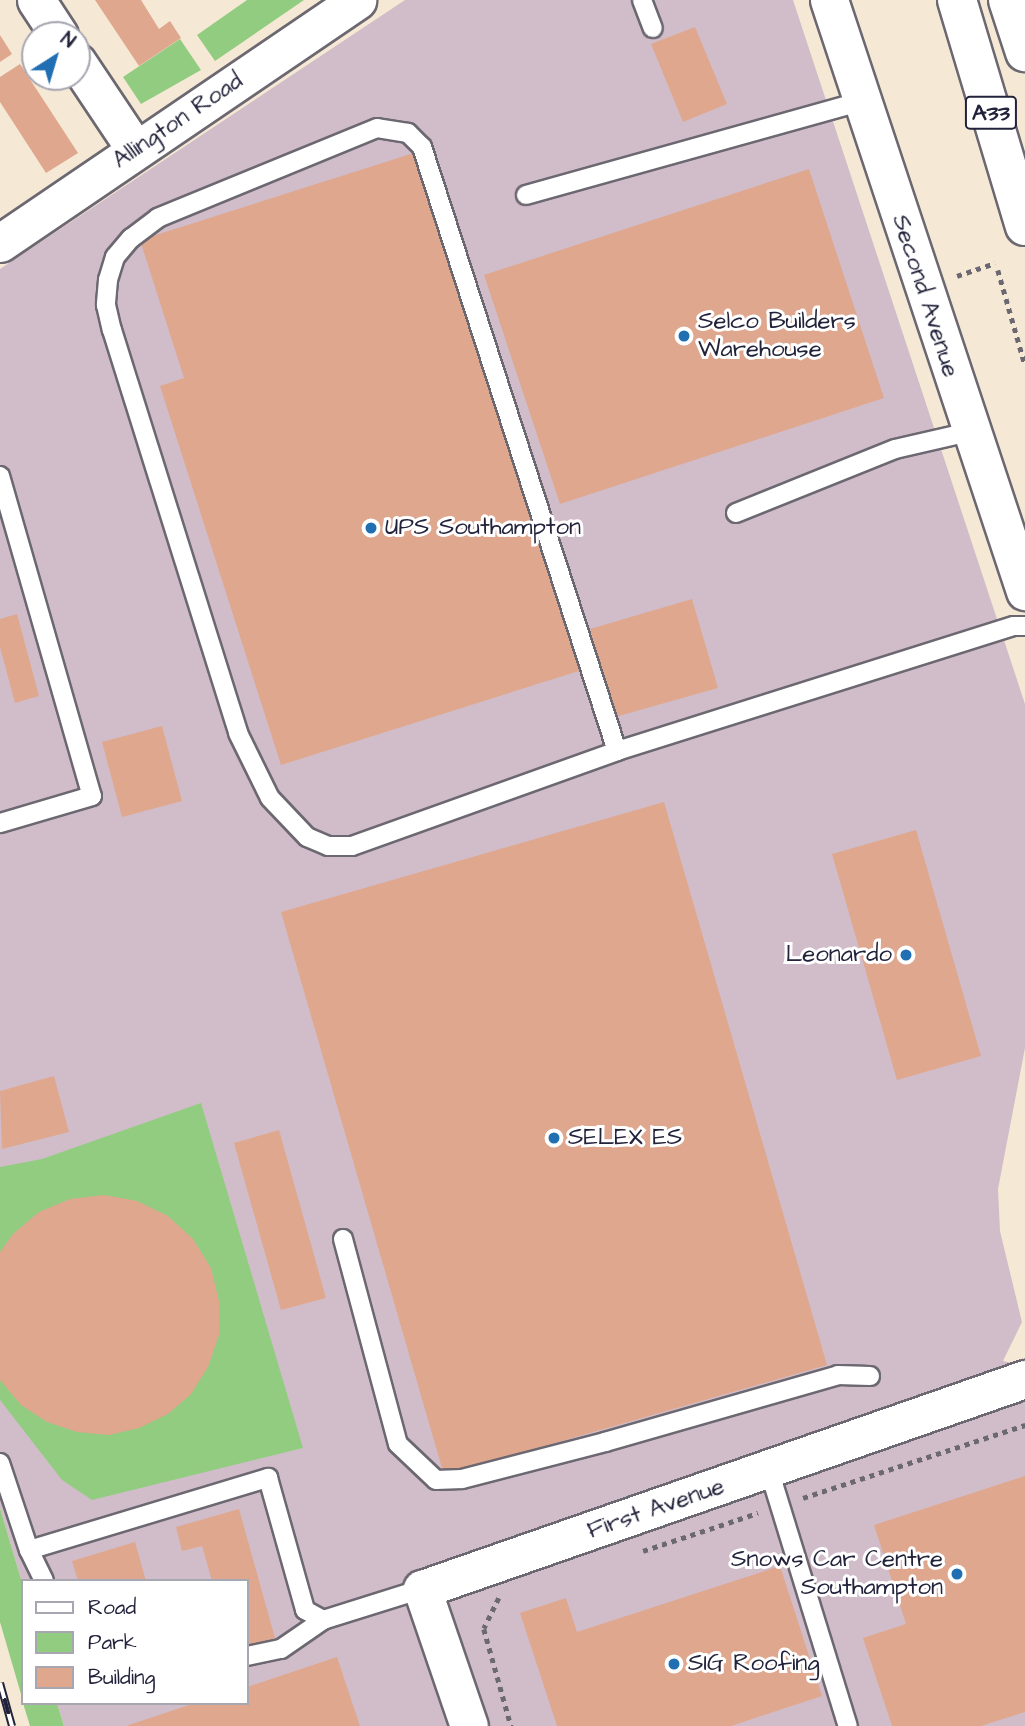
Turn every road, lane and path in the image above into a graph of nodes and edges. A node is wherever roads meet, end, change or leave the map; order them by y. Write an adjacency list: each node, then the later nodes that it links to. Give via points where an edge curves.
1 (36, 0): 7 (street)
2 (357, 0): 12 (street, Allington Road)
3 (642, 0): 8 (lane)
4 (829, 0): 11 (street, Second Avenue)
5 (957, 0): 14 (highway, A33)
6 (1009, 0): 9 (highway)
7 (50, 21)
8 (653, 28)
9 (1025, 52)
10 (91, 83): 12 (street)
11 (862, 101): 13 (lane); 18 (street, Second Avenue)
12 (135, 149): 15 (street, Allington Road)
13 (526, 195)
14 (1025, 226)
15 (0, 243)
16 (998, 270): 17 (path)
17 (1025, 365)
18 (969, 432): 20 (lane, via 895,449); 21 (street, Second Avenue)
19 (0, 476): 24 (lane, via 92,796)
20 (736, 513)
21 (1025, 591)
22 (1025, 626): 23 (lane, via 1014,625)
23 (617, 751): 23 (lane, via 352,846 328,846 307,837 287,820 252,769 237,733 112,330 106,305 108,280 115,257 131,238 158,218 377,128 408,133 422,147)
24 (0, 823)
25 (344, 1239): 26 (lane, via 398,1444 436,1480 462,1479 605,1442 826,1378)
26 (870, 1376)
27 (1025, 1379): 30 (street, First Avenue)
28 (1025, 1425): 31 (path)
29 (0, 1463): 32 (lane)
30 (769, 1470): 31 (lane); 35 (street, First Avenue)
31 (780, 1505): 33 (path); 41 (lane)
32 (29, 1550): 34 (lane); 37 (lane, via 268,1478 305,1610)
33 (635, 1554)
34 (43, 1579)
35 (422, 1589): 37 (lane); 39 (street)
36 (512, 1592): 40 (path, via 500,1595 484,1629)
37 (323, 1620): 38 (lane, via 281,1649)
38 (248, 1656)
39 (469, 1726)
40 (511, 1726)
41 (848, 1726)

